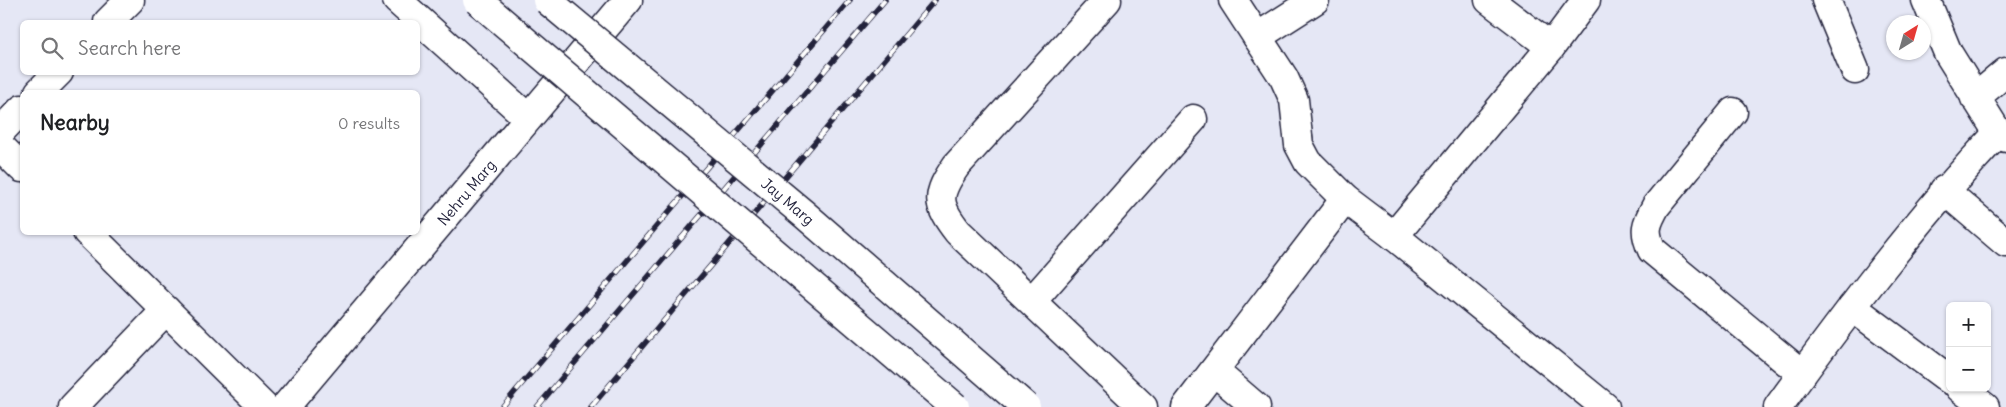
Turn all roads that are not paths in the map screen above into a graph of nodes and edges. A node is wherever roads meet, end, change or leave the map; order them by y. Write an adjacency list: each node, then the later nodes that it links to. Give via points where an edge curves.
1 (130, 0): 13 (street)
2 (397, 0): 14 (street)
3 (477, 0): 46 (street, bridge)
4 (547, 0): 47 (street, Jay Marg, bridge)
5 (1107, 0): 36 (street, via 956,166 943,185 939,200 946,217 958,232)
6 (1233, 0): 16 (street)
7 (1315, 0): 16 (street)
8 (1489, 0): 17 (street)
9 (1586, 0): 17 (street)
10 (1826, 0): 18 (street)
11 (1926, 0): 22 (street, via 1948,53)
12 (625, 1): 25 (street, Nehru Marg)
13 (110, 20)
14 (419, 20)
15 (420, 21): 25 (street)
16 (1257, 37): 32 (street, via 1284,78 1294,100 1299,145 1308,162)
17 (1551, 47): 34 (street)
18 (1855, 70)
19 (2006, 72): 22 (street)
20 (56, 75): 21 (street)
21 (41, 90)
22 (1975, 98): 28 (street)
23 (20, 112): 27 (street)
24 (1733, 112): 40 (street, via 1656,206 1648,221 1646,237 1652,250)
25 (528, 118): 45 (street, Nehru Marg)
26 (1193, 119): 36 (street)
27 (0, 132)
28 (2002, 135): 31 (street)
29 (0, 146): 30 (street)
30 (20, 166)
31 (1944, 190): 35 (street); 37 (street)
32 (1345, 199): 34 (street); 39 (street)
33 (90, 235): 38 (street)
34 (1394, 236): 51 (street)
35 (2006, 243)
36 (1032, 301): 48 (street)
37 (1852, 308): 40 (street); 41 (street)
38 (166, 310): 43 (street); 44 (street)
39 (1214, 371): 49 (street); 50 (street)
40 (1802, 374): 52 (street)
41 (1946, 377)
42 (1965, 392): 53 (street)
43 (73, 407)
44 (264, 407)
45 (285, 407)
46 (955, 407)
47 (1026, 407)
48 (1142, 407)
49 (1186, 407)
50 (1256, 407)
51 (1605, 407)
52 (1778, 407)
53 (1985, 407)

